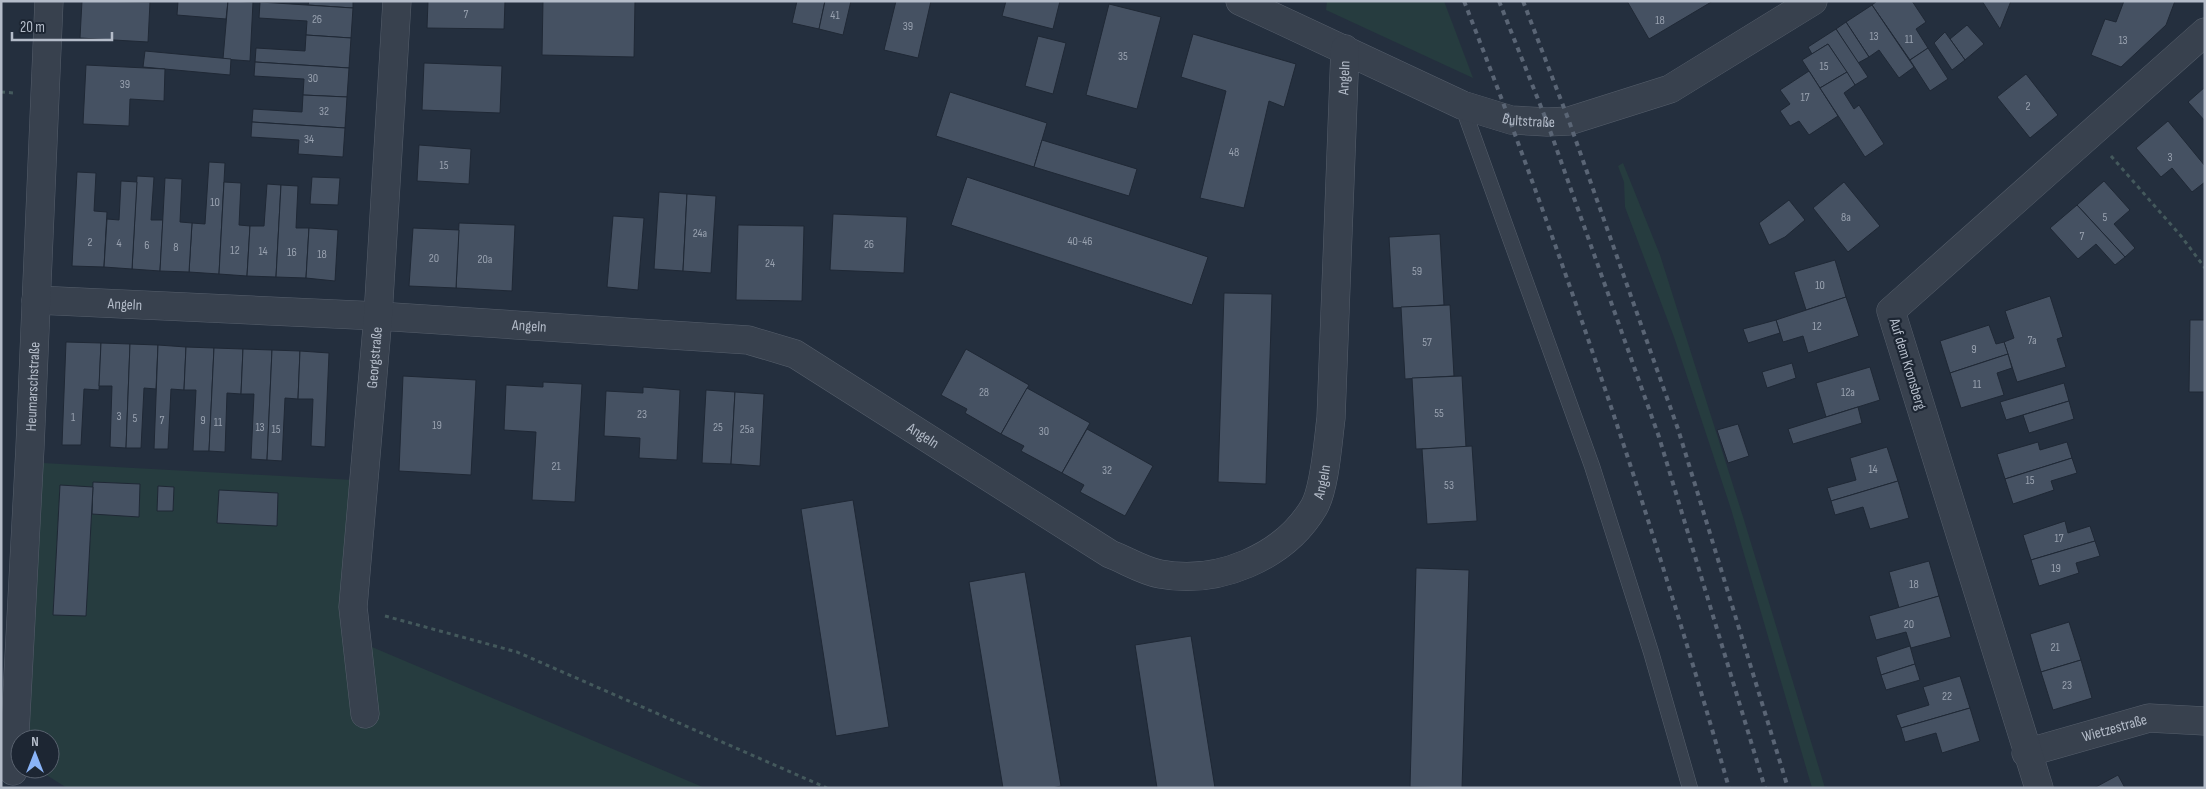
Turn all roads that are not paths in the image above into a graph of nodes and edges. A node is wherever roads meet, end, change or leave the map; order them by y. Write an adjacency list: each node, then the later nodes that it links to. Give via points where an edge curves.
1 (49, 1): 8 (street, Heumarschstraße)
2 (397, 1): 9 (street, Georgstraße)
3 (1240, 1): 6 (street, Bultstraße)
4 (1813, 1): 7 (street, Bultstraße, via 1670,89 1570,121 1510,120)
5 (2205, 32): 13 (street, Auf dem Kronsberg, via 1892,311)
6 (1345, 49): 7 (street, Bultstraße); 9 (street, Angeln, via 1331,418 1323,476 1315,506 1292,536 1246,566 1199,577 1159,574 1110,554 802,358 748,340)
7 (1462, 105): 14 (lane, via 1592,466)
8 (36, 300): 9 (street, Angeln); 12 (street, Heumarschstraße)
9 (378, 316): 10 (street, Georgstraße, via 353,607)
10 (365, 714)
11 (2205, 720): 13 (street, Wietzestraße, via 2149,718)
12 (15, 729)
13 (2026, 753): 15 (street, Auf dem Kronsberg)
14 (1690, 788)
15 (2038, 788)

